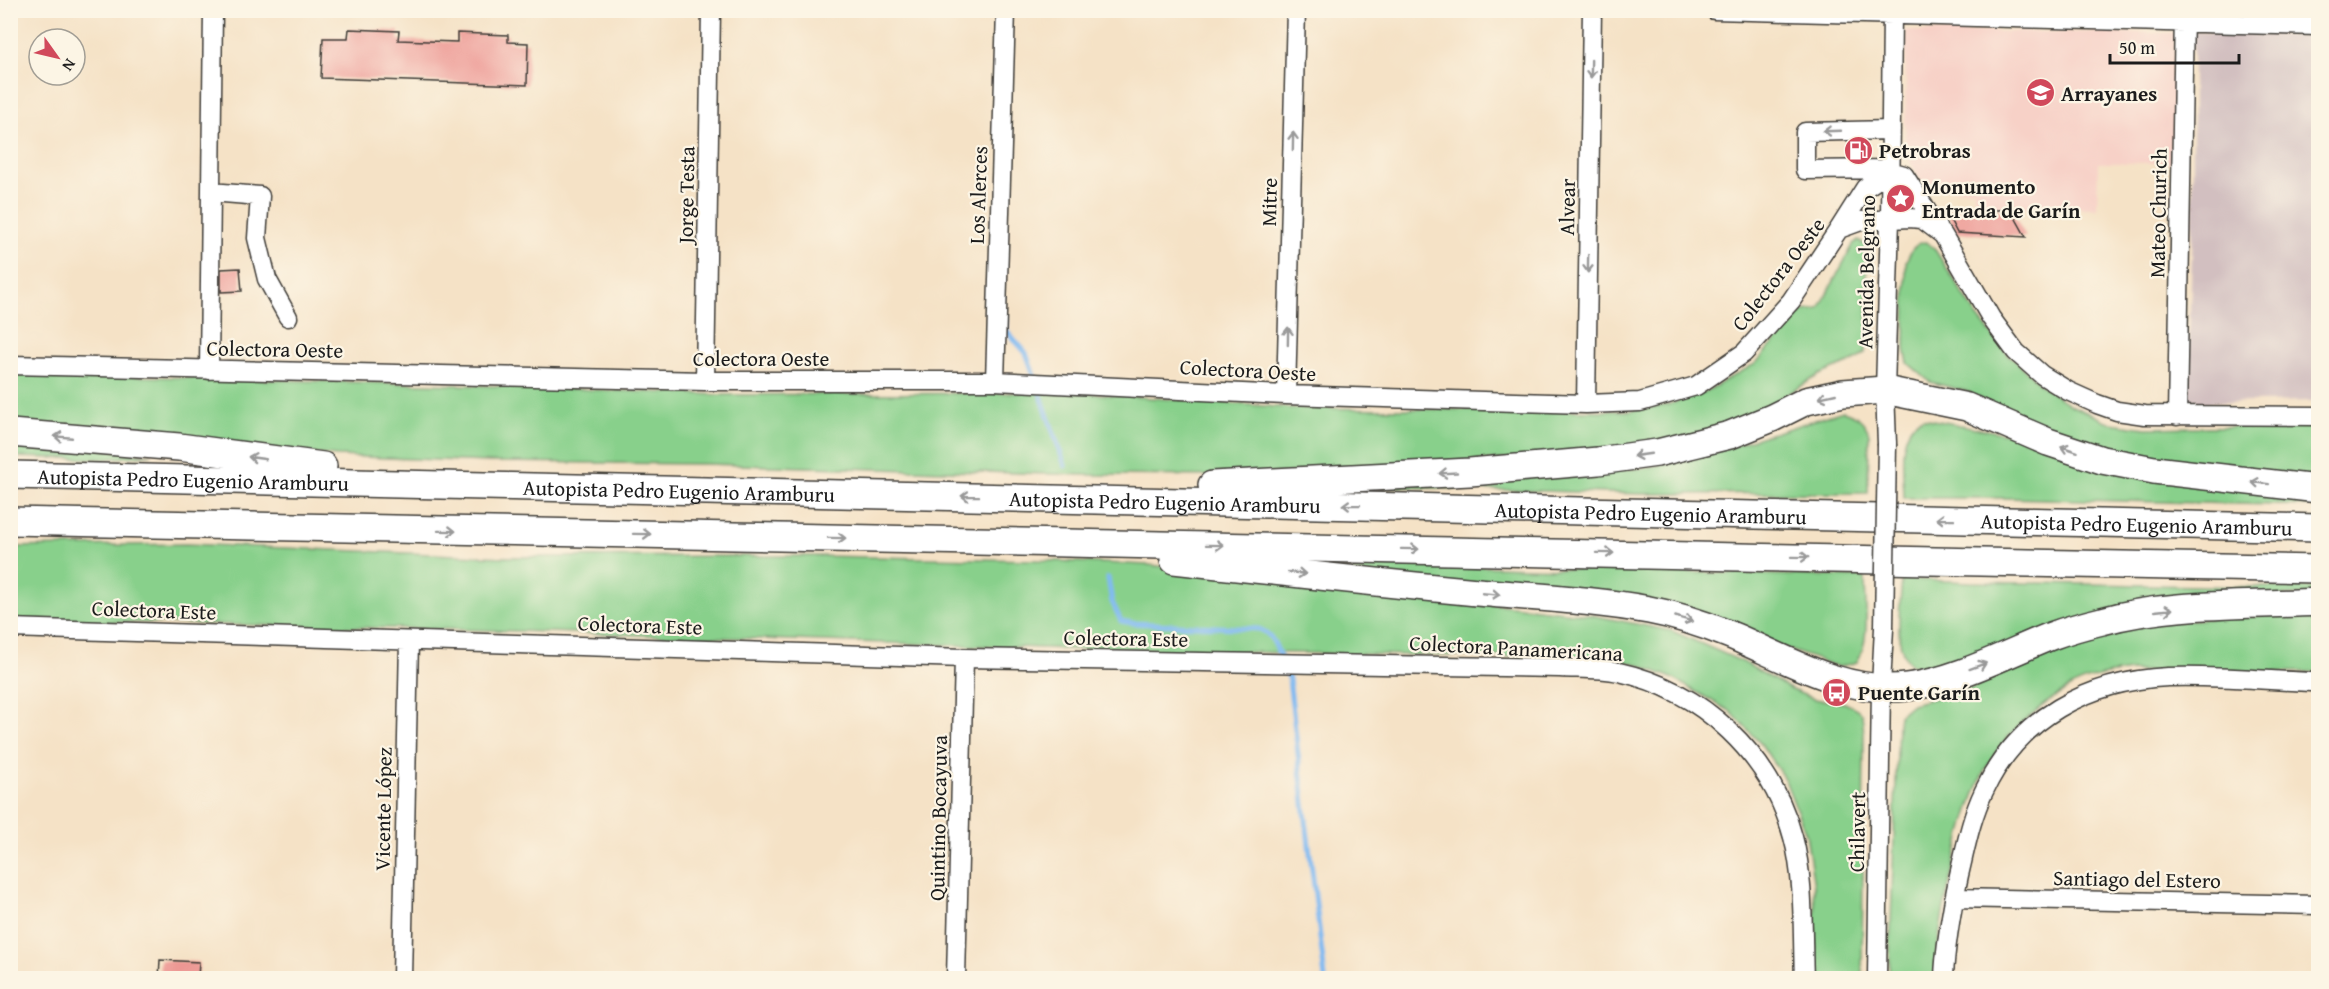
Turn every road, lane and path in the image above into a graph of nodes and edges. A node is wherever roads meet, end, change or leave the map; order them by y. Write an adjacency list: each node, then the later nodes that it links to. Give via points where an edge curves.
1 (213, 10): 12 (street)
2 (711, 10): 19 (street, Jorge Testa)
3 (1006, 10): 20 (street, Los Alerces)
4 (1296, 10): 22 (street, Mitre, one-way to 4)
5 (1592, 10): 23 (street, Alvear, one-way to 23)
6 (1714, 10): 7 (street)
7 (1892, 13): 8 (street); 10 (street, Avenida Belgrano)
8 (2184, 17): 9 (street); 24 (street, Mateo Churich)
9 (2319, 26)
10 (1891, 130): 11 (street, Avenida Belgrano); 11 (street, one-way to 11, via 1805,132 1805,170)
11 (1890, 170): 13 (street, Avenida Belgrano); 14 (street, via 1864,188); 15 (street, via 1904,175)
12 (211, 192): 16 (street, via 260,196 257,238 267,279); 18 (street)
13 (1890, 219): 14 (street, Colectora Oeste, via 1861,221); 15 (street, Colectora Oeste, via 1922,219); 21 (street, Avenida Belgrano)
14 (1839, 229): 23 (street, Colectora Oeste, via 1791,301 1760,337 1726,367 1696,386 1666,396 1640,402)
15 (1943, 235): 24 (street, Colectora Oeste, via 1991,318 2016,352 2042,375 2068,392 2117,411)
16 (288, 316)
17 (10, 364): 18 (street, Colectora Oeste)
18 (209, 370): 19 (street, Colectora Oeste)
19 (705, 381): 20 (street, Colectora Oeste)
20 (995, 381): 22 (street, Colectora Oeste)
21 (1885, 390): 29 (highway, one-way to 21, via 2154,470 2102,460 1961,405); 30 (highway, one-way to 30, via 1806,401 1730,435 1657,453 1598,461); 43 (street, bridge)
22 (1286, 395): 23 (street, Colectora Oeste)
23 (1586, 404)
24 (2177, 416): 25 (street, Colectora Oeste)
25 (2319, 416)
26 (10, 432): 28 (highway, one-way to 26, via 308,465 179,447)
27 (10, 475): 28 (highway, Autopista Pedro Eugenio Aramburu)
28 (629, 488): 30 (highway, Autopista Pedro Eugenio Aramburu, one-way to 28)
29 (2319, 489)
30 (1028, 497): 32 (highway, Autopista Pedro Eugenio Aramburu, one-way to 30)
31 (10, 521): 33 (highway, Autopista Pedro Eugenio Aramburu)
32 (2319, 528)
33 (399, 530): 34 (highway); 35 (highway, Autopista Pedro Eugenio Aramburu, one-way to 35)
34 (10, 538)
35 (1009, 541): 36 (highway, Autopista Pedro Eugenio Aramburu, one-way to 36); 43 (highway, one-way to 43, via 1651,610 1727,634 1796,666 1852,684)
36 (2319, 569)
37 (2319, 602): 43 (highway, one-way to 37, via 1906,687 1956,674 2055,634 2162,609)
38 (10, 628): 39 (street, Colectora Este)
39 (409, 641): 40 (street, Colectora Este); 46 (street, Vicente López)
40 (964, 658): 41 (street, Colectora Este); 47 (street, Quintino Bocayuva)
41 (1269, 663): 48 (street, Colectora Panamericana, via 1618,672 1690,700 1744,745 1761,767 1785,813 1799,870)
42 (2319, 682): 44 (street, via 2167,677 2112,686 2051,711 2021,736 2000,762 1984,792 1969,831)
43 (1881, 686): 49 (street, Chilavert)
44 (1954, 898): 45 (street, Santiago del Estero); 50 (street)
45 (2319, 905)
46 (402, 978)
47 (957, 978)
48 (1804, 978)
49 (1877, 978)
50 (1944, 978)

